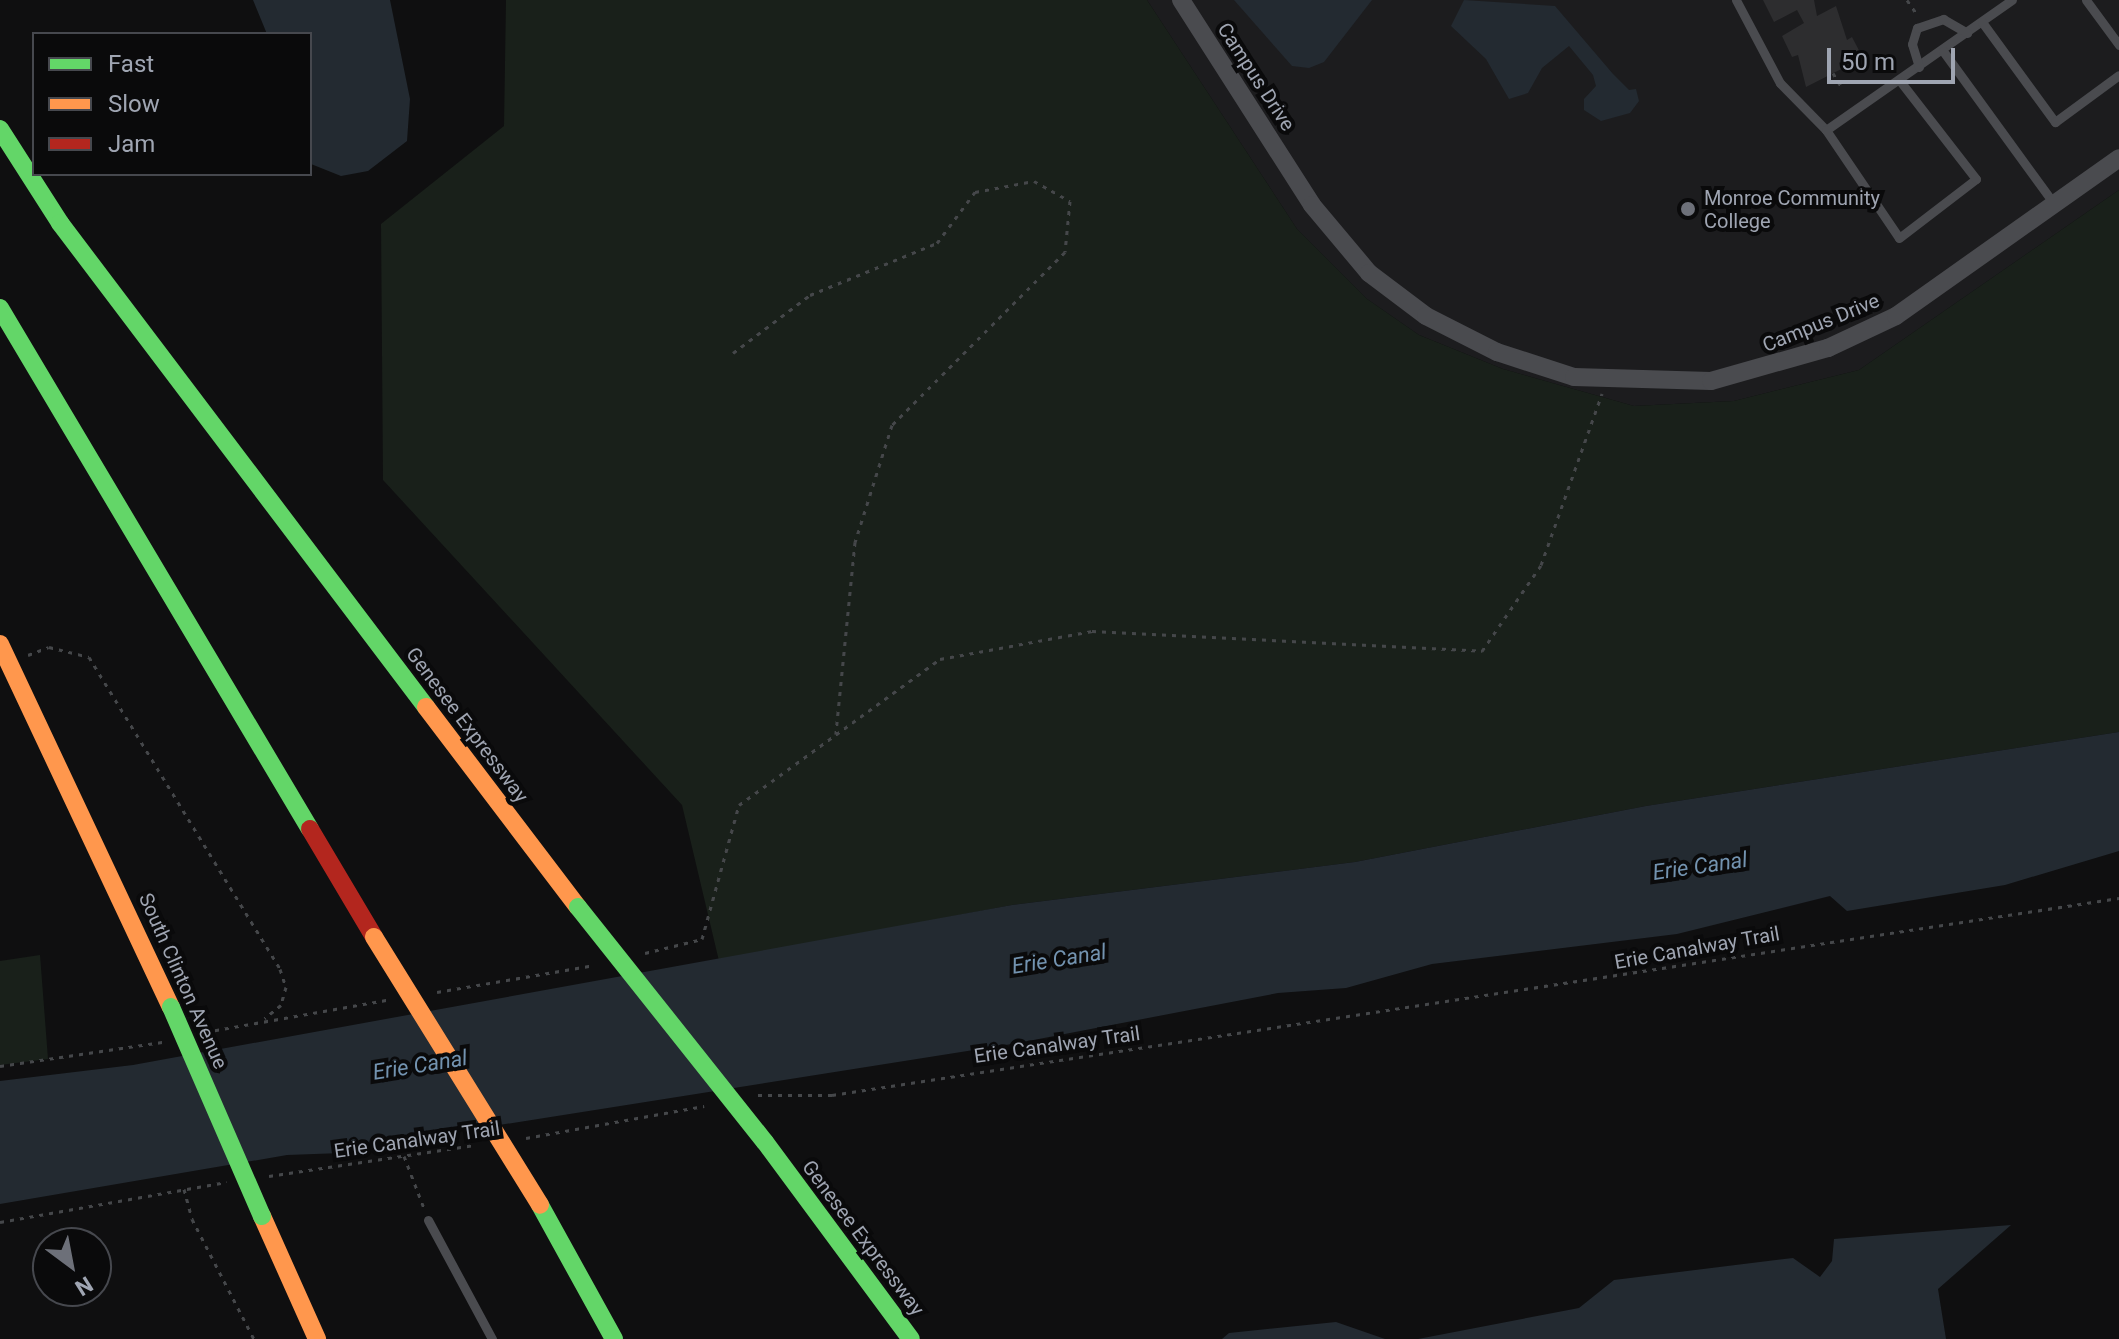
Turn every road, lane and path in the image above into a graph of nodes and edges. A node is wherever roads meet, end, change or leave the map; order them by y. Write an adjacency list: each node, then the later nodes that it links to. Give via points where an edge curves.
1 (1181, 0): 22 (street, Campus Drive, via 1312,205 1369,273 1426,316 1497,352 1574,377)
2 (1736, 0): 17 (lane, via 1780,83)
3 (1907, 0): 6 (path)
4 (2012, 0): 7 (lane)
5 (2086, 0): 9 (lane)
6 (1916, 13)
7 (1982, 22): 8 (lane); 13 (lane, via 2055,122)
8 (1967, 33): 10 (lane); 11 (lane, via 1943,19 1917,28 1912,44)
9 (2119, 45)
10 (1943, 51): 11 (lane); 19 (lane)
11 (1919, 67): 14 (lane)
12 (1833, 73): 15 (path)
13 (2119, 75)
14 (1900, 81): 17 (lane); 17 (lane, via 1976,179 1899,238)
15 (1842, 88)
16 (0, 129): 49 (main road, Genesee Expressway, bridge, via 60,223)
17 (1826, 130)
18 (2119, 158): 19 (street, Campus Drive)
19 (2055, 205): 22 (street, Campus Drive, via 1896,316 1828,348 1711,381)
20 (0, 308): 48 (main road, bridge, via 540,1205)
21 (733, 353): 25 (path, via 810,295 937,243 975,192 1034,181 1070,201 1065,252 892,425 855,542)
22 (1607, 380): 25 (path, via 1541,565 1482,651 1092,631 940,659)
23 (0, 644): 24 (main road, South Clinton Avenue)
24 (9, 662): 31 (path, via 49,647 89,657 280,969 286,987 281,1005); 46 (main road, South Clinton Avenue, bridge, via 171,1007)
25 (836, 734): 27 (path, via 739,805 702,939)
26 (2119, 898): 35 (path, Erie Canalway Trail, via 832,1095 773,1092)
27 (643, 953)
28 (598, 964): 29 (path)
29 (431, 993)
30 (400, 998): 31 (path)
31 (262, 1020): 32 (path)
32 (203, 1033)
33 (173, 1039): 34 (path)
34 (0, 1066)
35 (744, 1098)
36 (715, 1104): 37 (path, Erie Canalway Trail)
37 (523, 1138)
38 (479, 1145): 39 (path, Erie Canalway Trail)
39 (404, 1156): 40 (path, Erie Canalway Trail); 43 (path)
40 (262, 1177)
41 (231, 1182): 42 (path)
42 (184, 1189): 44 (path); 45 (path, via 192,1219)
43 (428, 1220): 47 (lane)
44 (0, 1222)
45 (254, 1339)
46 (317, 1339)
47 (492, 1339)
48 (614, 1339)
49 (911, 1339)

